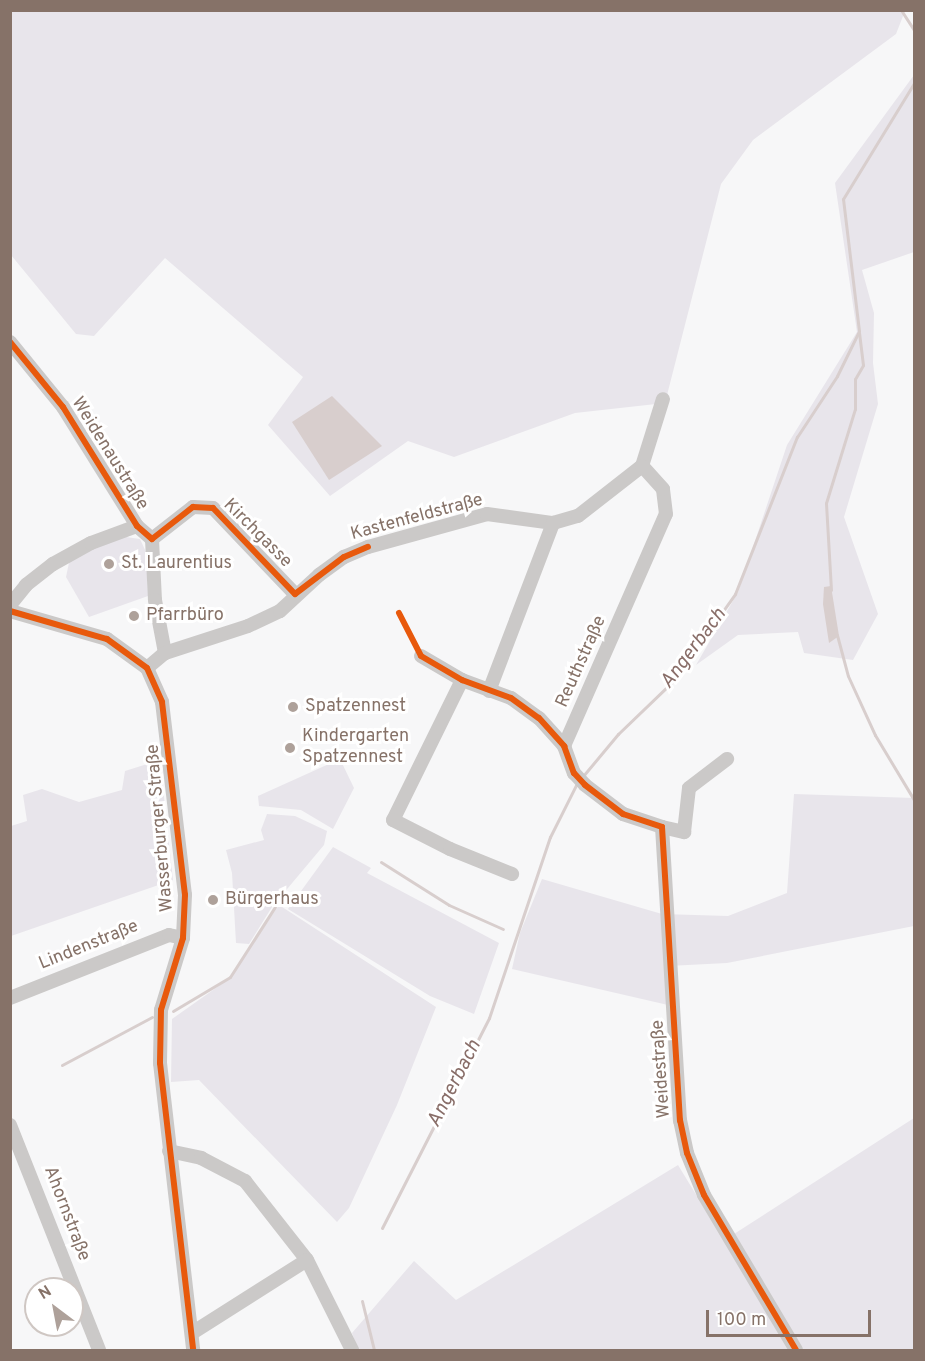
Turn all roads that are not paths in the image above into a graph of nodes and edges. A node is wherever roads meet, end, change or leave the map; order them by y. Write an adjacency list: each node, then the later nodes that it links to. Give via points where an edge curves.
1 (10, 342): 5 (street, Weidenaustraße, via 63,407)
2 (663, 399): 3 (street)
3 (642, 466): 4 (street, Kastenfeldstraße, via 578,516); 15 (street, Reuthstraße, via 663,489 666,514)
4 (553, 523): 7 (street, Kastenfeldstraße, via 487,514 429,529 344,557); 14 (street)
5 (137, 526): 6 (street); 8 (street, via 91,543 53,564 26,585)
6 (152, 539): 7 (street, Kirchgasse, via 192,507 213,508); 10 (street, via 155,600)
7 (295, 594): 10 (street, Kastenfeldstraße, via 279,611 248,626)
8 (10, 605)
9 (10, 611): 12 (street, via 107,639)
10 (165, 653): 12 (street, Kastenfeldstraße)
11 (422, 656): 13 (street)
12 (147, 668): 19 (street, Wasserburger Straße, via 162,702 167,729 185,895)
13 (462, 680): 14 (street); 18 (street, via 393,820)
14 (489, 691): 15 (street, via 511,698 539,718)
15 (564, 746): 17 (street, via 574,773 585,785 623,814)
16 (727, 759): 17 (street, via 689,788 684,832)
17 (662, 827): 28 (street, Weidestraße, via 678,1088 687,1153 704,1195)
18 (512, 874)
19 (183, 938): 20 (street, Lindenstraße, via 169,934); 22 (street, Wasserburger Straße, via 161,1010 160,1063)
20 (10, 998)
21 (10, 1125): 25 (street, Ahornstraße)
22 (169, 1151): 23 (street, via 201,1158 245,1181); 24 (street, Wasserburger Straße)
23 (307, 1260): 24 (street); 27 (street)
24 (192, 1333): 26 (street, Wasserburger Straße)
25 (99, 1350)
26 (193, 1350)
27 (352, 1350)
28 (796, 1350)

